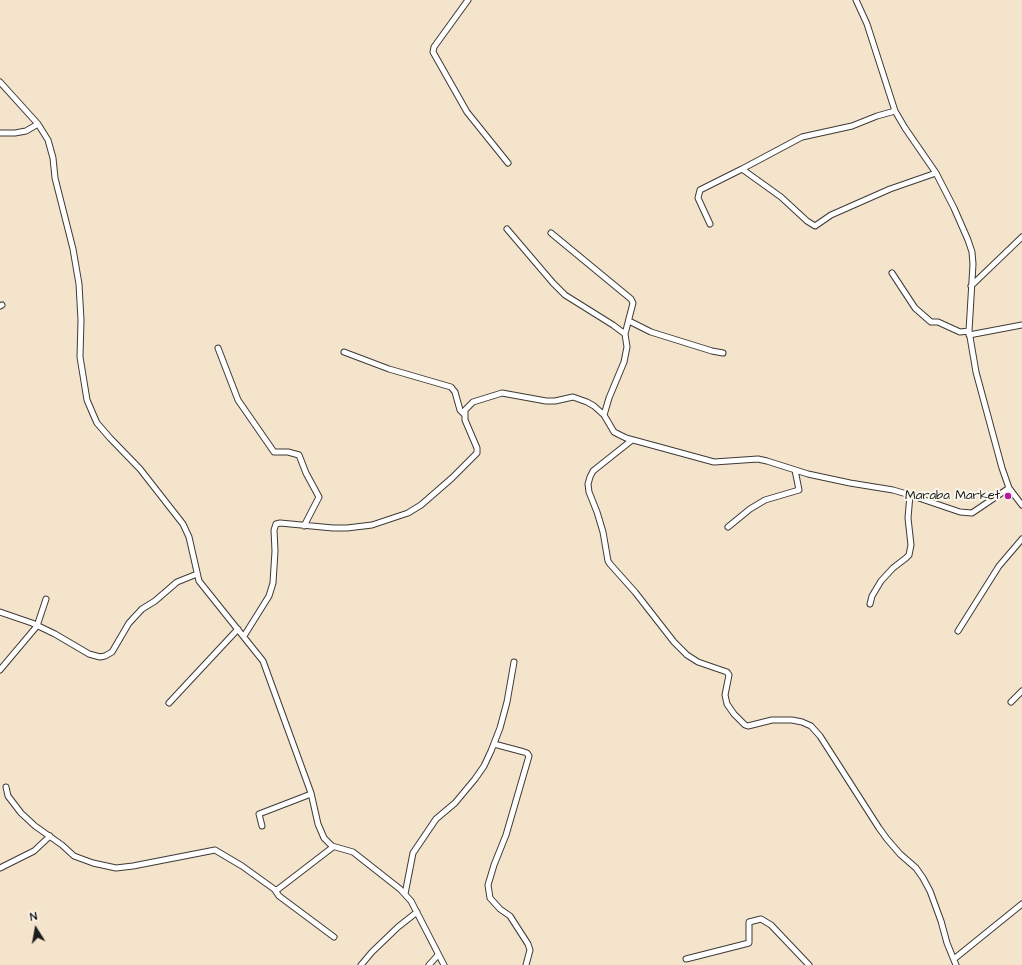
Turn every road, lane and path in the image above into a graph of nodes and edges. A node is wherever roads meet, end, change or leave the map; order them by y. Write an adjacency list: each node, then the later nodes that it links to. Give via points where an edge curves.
1 (468, 0): 7 (street, via 433,52 467,112)
2 (856, 0): 4 (street, via 867,24)
3 (0, 82): 5 (street)
4 (895, 111): 8 (street, via 852,126 802,137); 9 (street)
5 (38, 124): 6 (street, via 26,131); 33 (street, via 48,140 73,249 79,284 80,357 87,400 97,423 140,469 183,524 189,537)
6 (0, 133)
7 (508, 163)
8 (742, 169): 9 (street, via 781,197 814,226 831,215 890,189); 10 (street, via 700,190 698,198)
9 (936, 173): 15 (street, via 972,252)
10 (710, 224)
11 (507, 229): 19 (street, via 565,295)
12 (551, 233): 16 (street, via 631,299 633,303)
13 (1022, 237): 15 (street)
14 (892, 273): 18 (street, via 916,308 931,322)
15 (971, 286): 18 (street)
16 (629, 321): 19 (street); 22 (street, via 651,332)
17 (1022, 326): 18 (street)
18 (969, 333): 27 (street, via 978,383)
19 (625, 334): 24 (street, via 627,347 624,362)
20 (218, 348): 30 (street, via 238,400 274,452 299,455 319,497)
21 (344, 352): 23 (street, via 374,364 451,387)
22 (723, 353)
23 (464, 414): 24 (street, via 474,402 502,393 546,401 573,397 594,406); 30 (street, via 477,453 421,505 408,514 372,525 340,528)
24 (604, 415): 25 (street, via 614,432)
25 (632, 440): 26 (street, via 714,462 758,459); 60 (street, via 593,471 588,484 603,532 608,561 687,655 698,662 727,672 729,675 726,704 745,725 772,720 792,720 811,726 820,736 883,834 923,878)
26 (795, 470): 28 (street); 31 (street, via 799,490 765,500)
27 (1010, 488): 28 (street, via 968,514); 29 (street)
28 (910, 495): 35 (street, via 909,555 881,582)
29 (1022, 505)
30 (304, 526): 40 (street, via 280,523 274,526 273,583 269,596)
31 (728, 527)
32 (1022, 539): 39 (street, via 999,566)
33 (197, 574): 37 (street, via 177,582 142,609 129,623 112,652 105,656 89,654); 38 (street, via 199,581)
34 (46, 599): 37 (street)
35 (870, 604)
36 (0, 612): 37 (street)
37 (37, 626): 42 (street)
38 (238, 629): 40 (street); 45 (street)
39 (958, 631)
40 (244, 636): 48 (street, via 263,661)
41 (514, 662): 46 (street, via 507,702)
42 (0, 670)
43 (1022, 691): 44 (street)
44 (1011, 702)
45 (169, 703)
46 (494, 744): 54 (street, via 475,779 455,803 436,819 413,853); 64 (street, via 527,753 529,756 506,836 488,885 490,898 510,916 528,944 530,950)
47 (6, 787): 50 (street, via 8,796 21,813)
48 (311, 794): 49 (street, via 258,814); 51 (street, via 318,824 324,838)
49 (262, 826)
50 (50, 836): 52 (street, via 34,851); 53 (street, via 74,856 116,868 215,850)
51 (333, 847): 53 (street); 54 (street, via 353,852)
52 (0, 868)
53 (275, 890): 57 (street, via 279,896)
54 (405, 894): 56 (street)
55 (1022, 904): 60 (street)
56 (417, 912): 58 (street); 61 (street)
57 (334, 937)
58 (438, 955): 62 (street); 63 (street)
59 (686, 959): 65 (street, via 749,943 749,922 761,919 771,925)
60 (954, 959): 66 (street)
61 (361, 965)
62 (430, 965)
63 (444, 965)
64 (526, 965)
65 (809, 965)
66 (956, 965)

